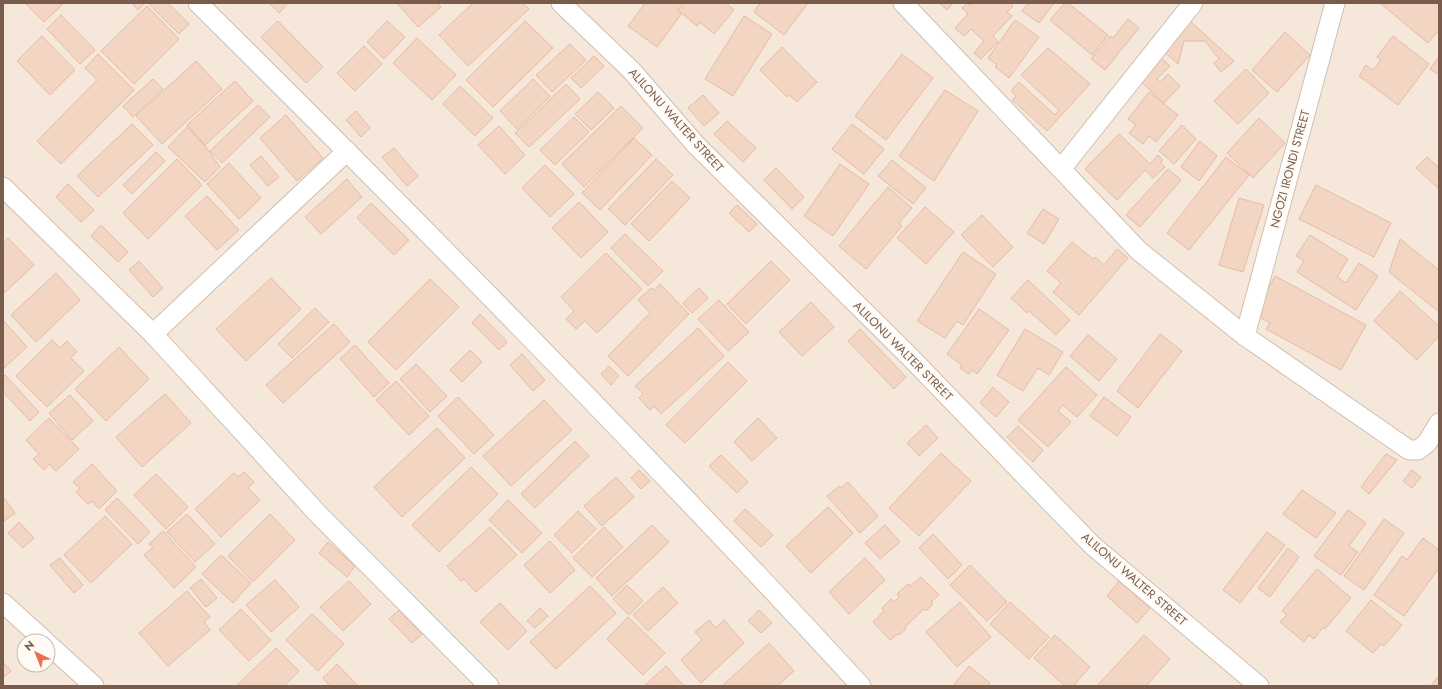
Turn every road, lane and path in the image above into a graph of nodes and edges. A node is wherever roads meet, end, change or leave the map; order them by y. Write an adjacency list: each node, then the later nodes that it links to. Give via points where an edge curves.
1 (198, 3): 6 (street)
2 (561, 3): 18 (street, ALILONU WALTER STREET, via 631,70 696,145 910,357 1092,545)
3 (903, 3): 7 (street)
4 (1193, 3): 7 (street)
5 (1335, 3): 10 (street, NGOZI IRONDI STREET)
6 (347, 151): 9 (street); 17 (street, via 629,439)
7 (1061, 169): 10 (street, via 1140,251)
8 (3, 187): 9 (street)
9 (153, 334): 16 (street, via 319,515)
10 (1245, 336): 11 (street, via 1409,450 1418,450 1427,443)
11 (1439, 423)
12 (3, 603): 13 (street)
13 (36, 633)
14 (56, 651): 15 (street)
15 (94, 686)
16 (489, 686)
17 (861, 686)
18 (1259, 686)

